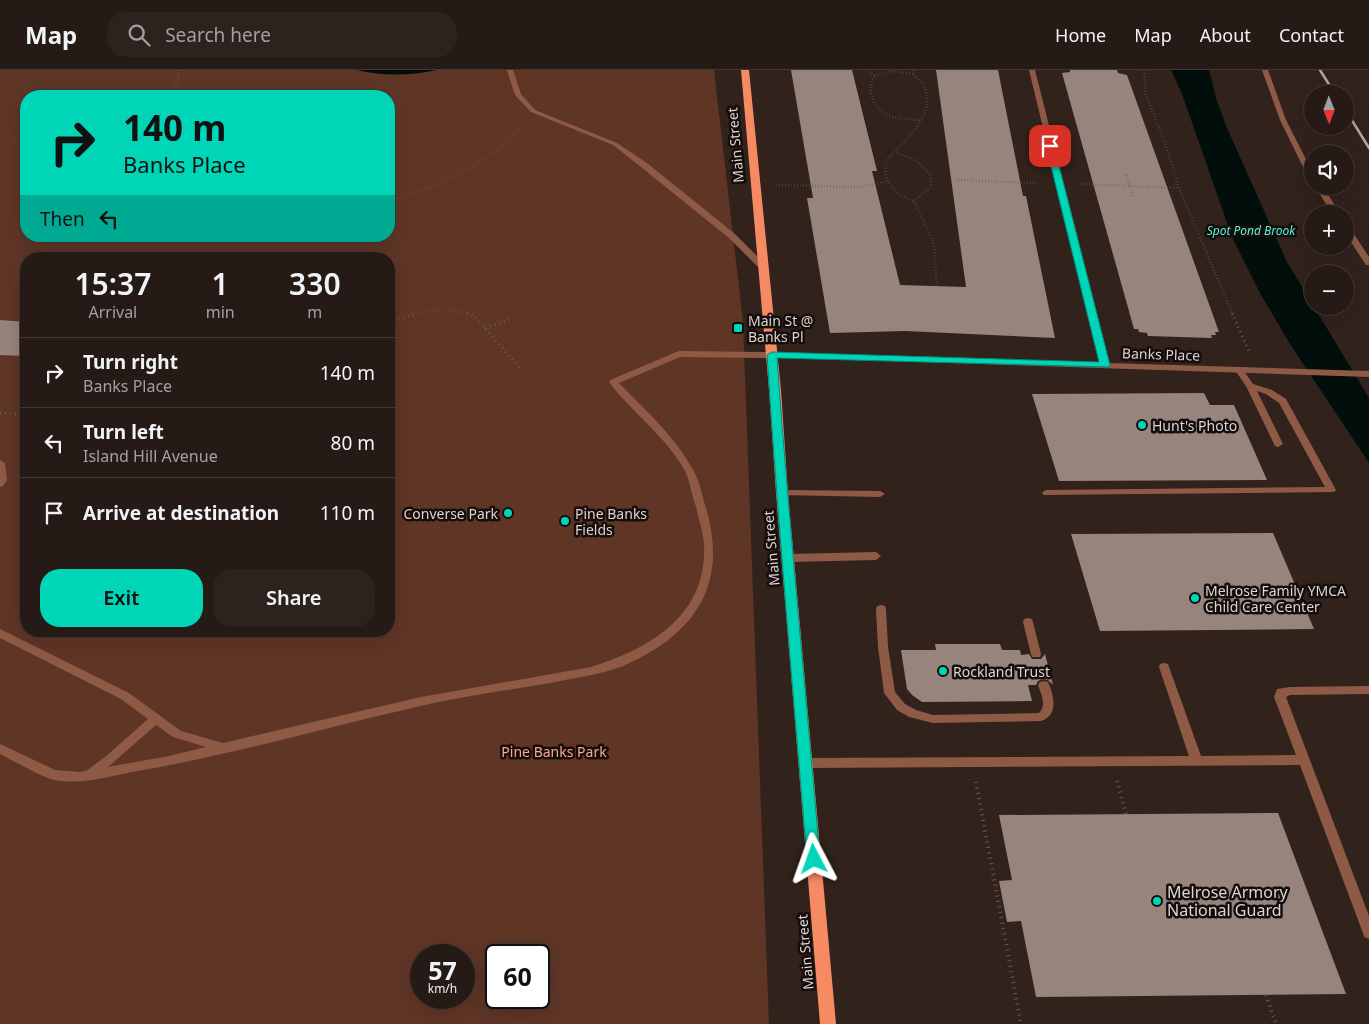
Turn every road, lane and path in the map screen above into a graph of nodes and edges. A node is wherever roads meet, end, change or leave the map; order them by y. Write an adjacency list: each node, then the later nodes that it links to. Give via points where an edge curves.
1 (177, 70): 11 (path, via 179,77)
2 (510, 70): 12 (street, via 518,95)
3 (745, 70): 20 (main road, Main Street)
4 (867, 70): 10 (path)
5 (913, 70): 9 (path)
6 (1032, 70): 32 (street)
7 (1144, 70): 35 (path, via 1146,95 1179,188)
8 (1264, 70): 17 (street, via 1283,120)
9 (913, 74): 10 (path, via 892,71); 13 (path, via 924,87 927,98 927,110)
10 (874, 76): 13 (path, via 870,86 872,99 882,113 897,119)
11 (174, 90)
12 (533, 111): 22 (path, via 508,143 486,160 453,178); 26 (street, via 615,144 732,236)
13 (921, 120): 16 (path)
14 (0, 131): 15 (path)
15 (20, 143)
16 (896, 153): 19 (path, via 887,162); 23 (path, via 918,162 932,179 931,187)
17 (1304, 161)
18 (1127, 174): 21 (path)
19 (887, 182): 20 (path, via 858,187 834,184); 23 (path, via 904,198)
20 (756, 186): 26 (main road, Main Street)
21 (1133, 197)
22 (395, 200)
23 (914, 200): 27 (path, via 934,244)
24 (1354, 240): 25 (street)
25 (1369, 263)
26 (762, 266): 31 (main road, Main Street)
27 (937, 286)
28 (512, 318): 30 (path)
29 (395, 320): 30 (path, via 424,310 446,308 474,316)
30 (484, 328): 33 (path)
31 (772, 355): 32 (street, Banks Place); 43 (main road, Main Street); 56 (street, Banks Place, via 679,354 613,382 663,434 690,472 709,544 702,590 690,612 657,643 590,671 421,701)
32 (1105, 365): 34 (street, Banks Place)
33 (521, 369)
34 (1239, 370): 35 (street, Banks Place); 37 (street)
35 (1254, 371): 36 (street, Banks Place)
36 (1368, 374)
37 (1250, 386): 40 (street); 44 (street, via 1270,392 1283,401 1331,490)
38 (0, 413): 39 (path)
39 (20, 414)
40 (1278, 444)
41 (0, 463): 42 (street)
42 (0, 484)
43 (782, 493): 45 (street); 47 (main road, Main Street)
44 (1047, 493)
45 (880, 494)
46 (876, 556): 47 (street)
47 (789, 558): 62 (main road, Main Street)
48 (881, 609): 53 (street, via 890,693 901,707 913,714 932,719 1041,717 1046,714 1049,704)
49 (1028, 622): 51 (street)
50 (0, 634): 55 (street, via 125,696)
51 (1036, 654)
52 (1164, 667): 59 (street)
53 (1044, 685)
54 (1369, 690): 58 (street, via 1281,692 1281,703)
55 (156, 718): 56 (street, via 177,734); 63 (street)
56 (221, 747): 63 (street)
57 (0, 749): 63 (street, via 54,775)
58 (1303, 760): 59 (street); 65 (street)
59 (1197, 761): 61 (street)
60 (972, 762): 61 (street); 62 (street); 68 (path)
61 (1111, 762): 64 (path)
62 (806, 763): 67 (main road, Main Street)
63 (87, 776)
64 (1126, 814)
65 (1369, 933)
66 (1266, 994): 69 (path)
67 (828, 1024)
68 (1021, 1024)
69 (1276, 1024)

